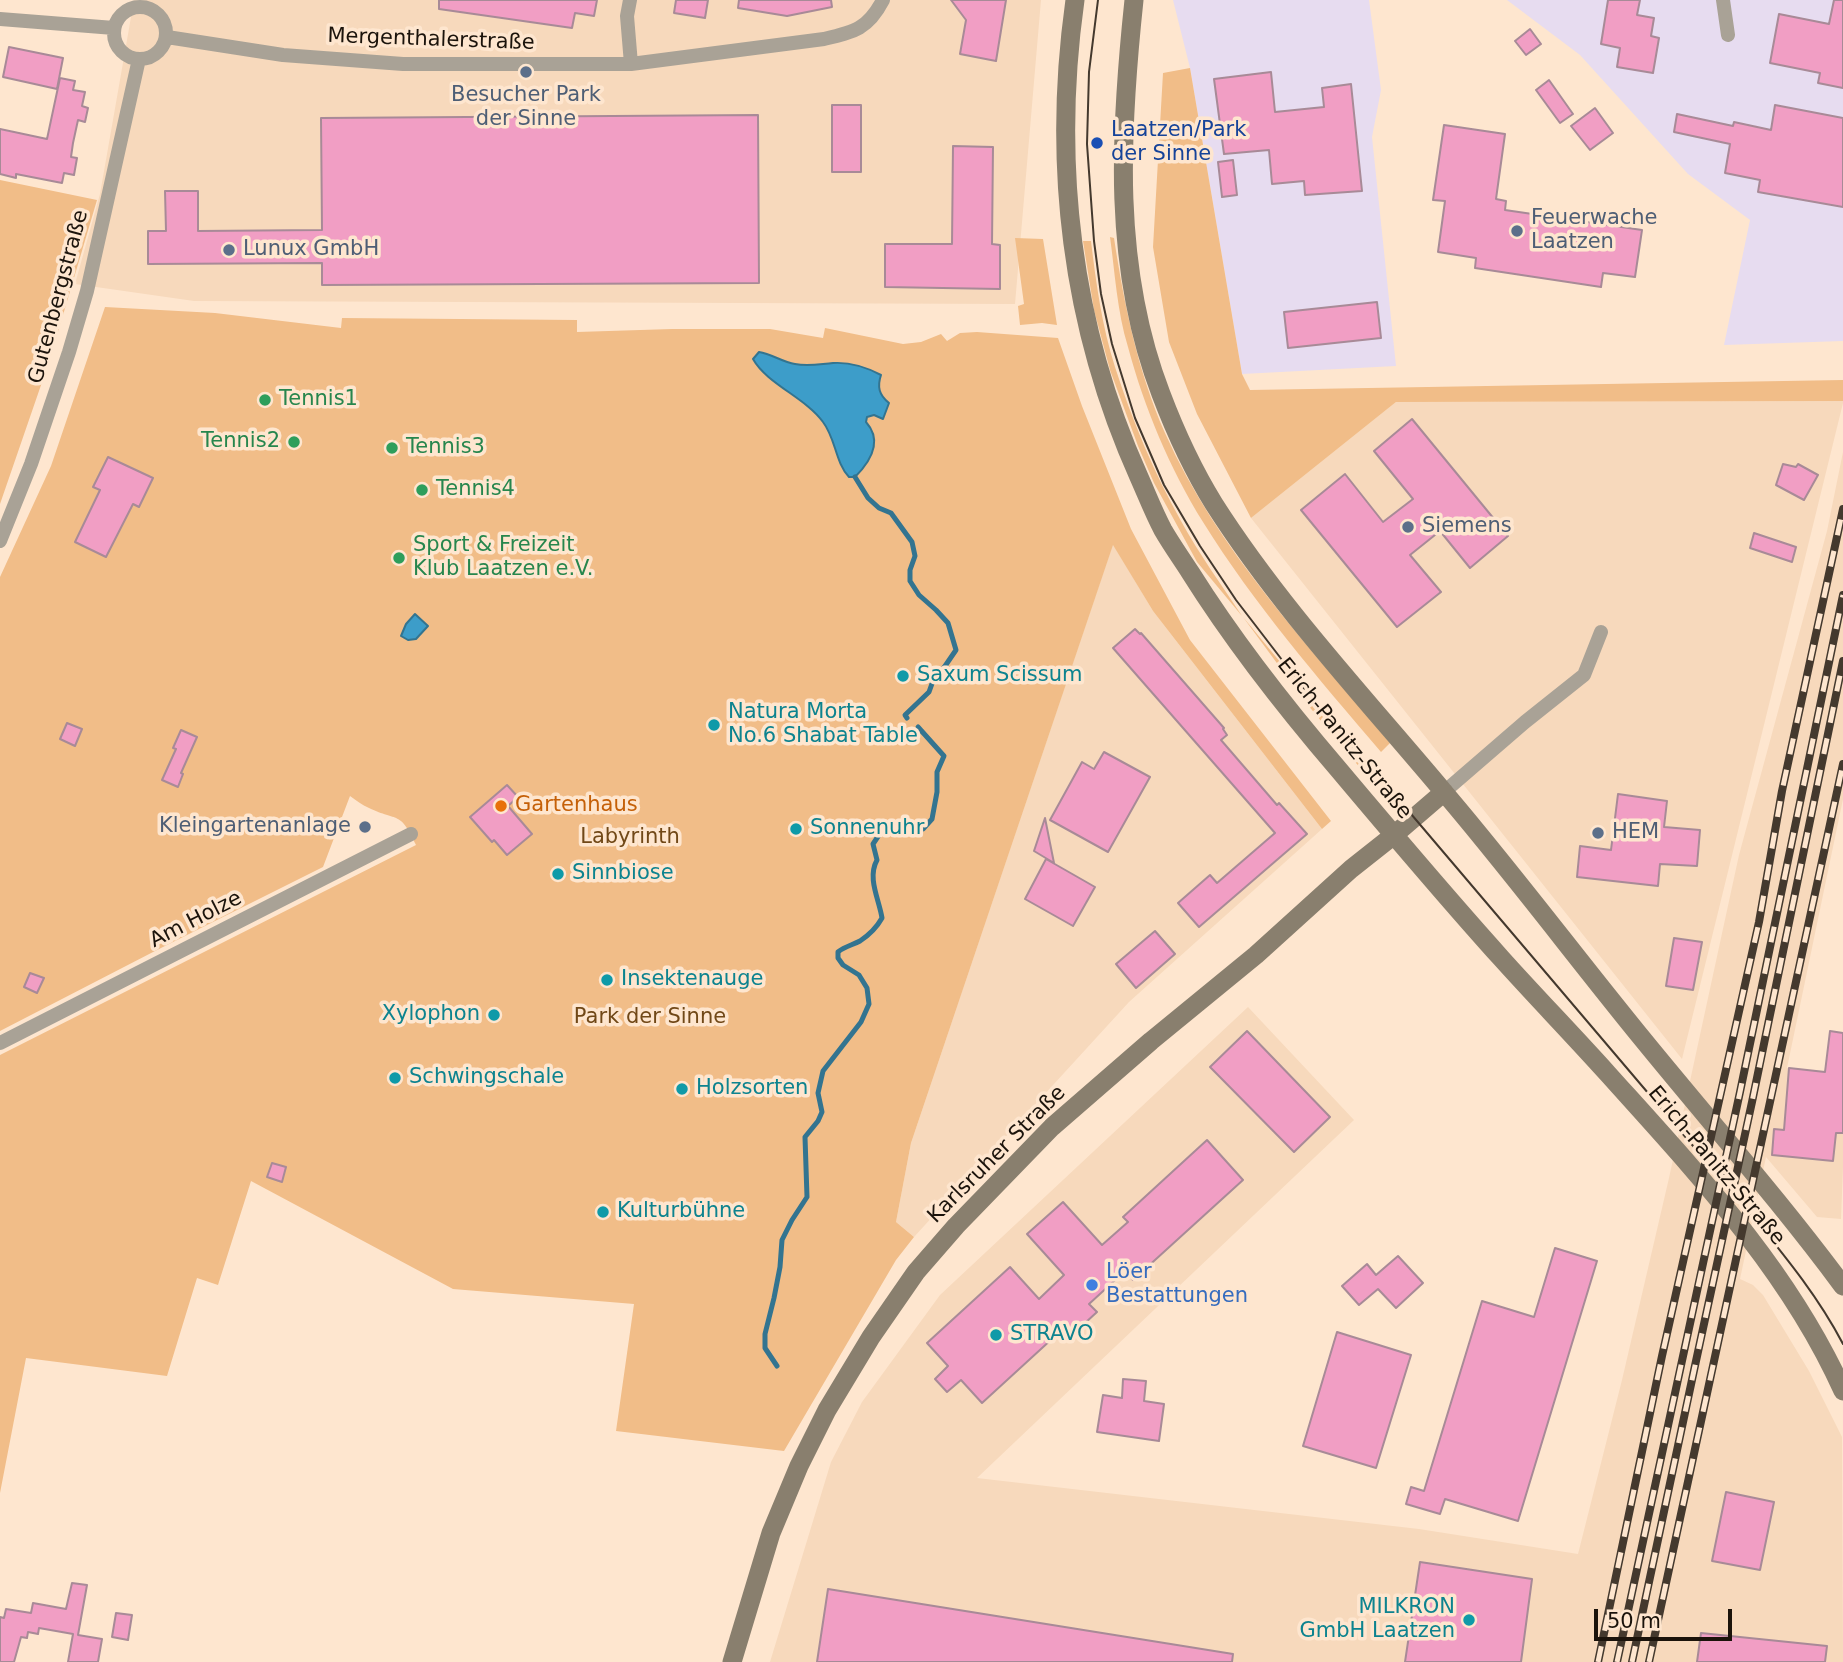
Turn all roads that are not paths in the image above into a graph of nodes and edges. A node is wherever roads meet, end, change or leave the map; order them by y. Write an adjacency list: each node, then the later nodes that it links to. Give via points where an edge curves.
1 (630, 0): 12 (street)
2 (883, 0): 12 (street, Mergenthalerstraße, via 868,22 853,32 824,40)
3 (1075, 0): 17 (main road, Erich-Panitz-Straße, via 1064,135 1069,216 1094,349 1127,450 1162,529 1209,603 1279,699)
4 (1134, 0): 15 (main road, Erich-Panitz-Straße, via 1124,123 1124,225 1132,293 1161,393 1212,500 1256,566)
5 (1723, 0): 9 (street)
6 (145, 3): 8 (street, via 128,9); 10 (street, via 159,14)
7 (0, 19): 8 (street)
8 (114, 28): 11 (street, via 117,46)
9 (1728, 35)
10 (167, 37): 11 (street, via 160,51); 12 (street, Mergenthalerstraße, via 283,55 403,64)
11 (139, 59): 13 (street, Gutenbergstraße, via 87,291 31,464)
12 (631, 64)
13 (0, 541)
14 (1601, 632): 15 (street, via 1584,675)
15 (1444, 792): 17 (main road, Karlsruher Straße); 19 (main road, Erich-Panitz-Straße)
16 (411, 834): 18 (street, Am Holze)
17 (1394, 835): 20 (main road, Erich-Panitz-Straße, via 1675,1149 1767,1261 1816,1337); 21 (main road, Karlsruher Straße, via 1052,1127 916,1272 871,1337 799,1466 771,1533)
18 (0, 1043)
19 (1843, 1286)
20 (1843, 1391)
21 (732, 1662)

